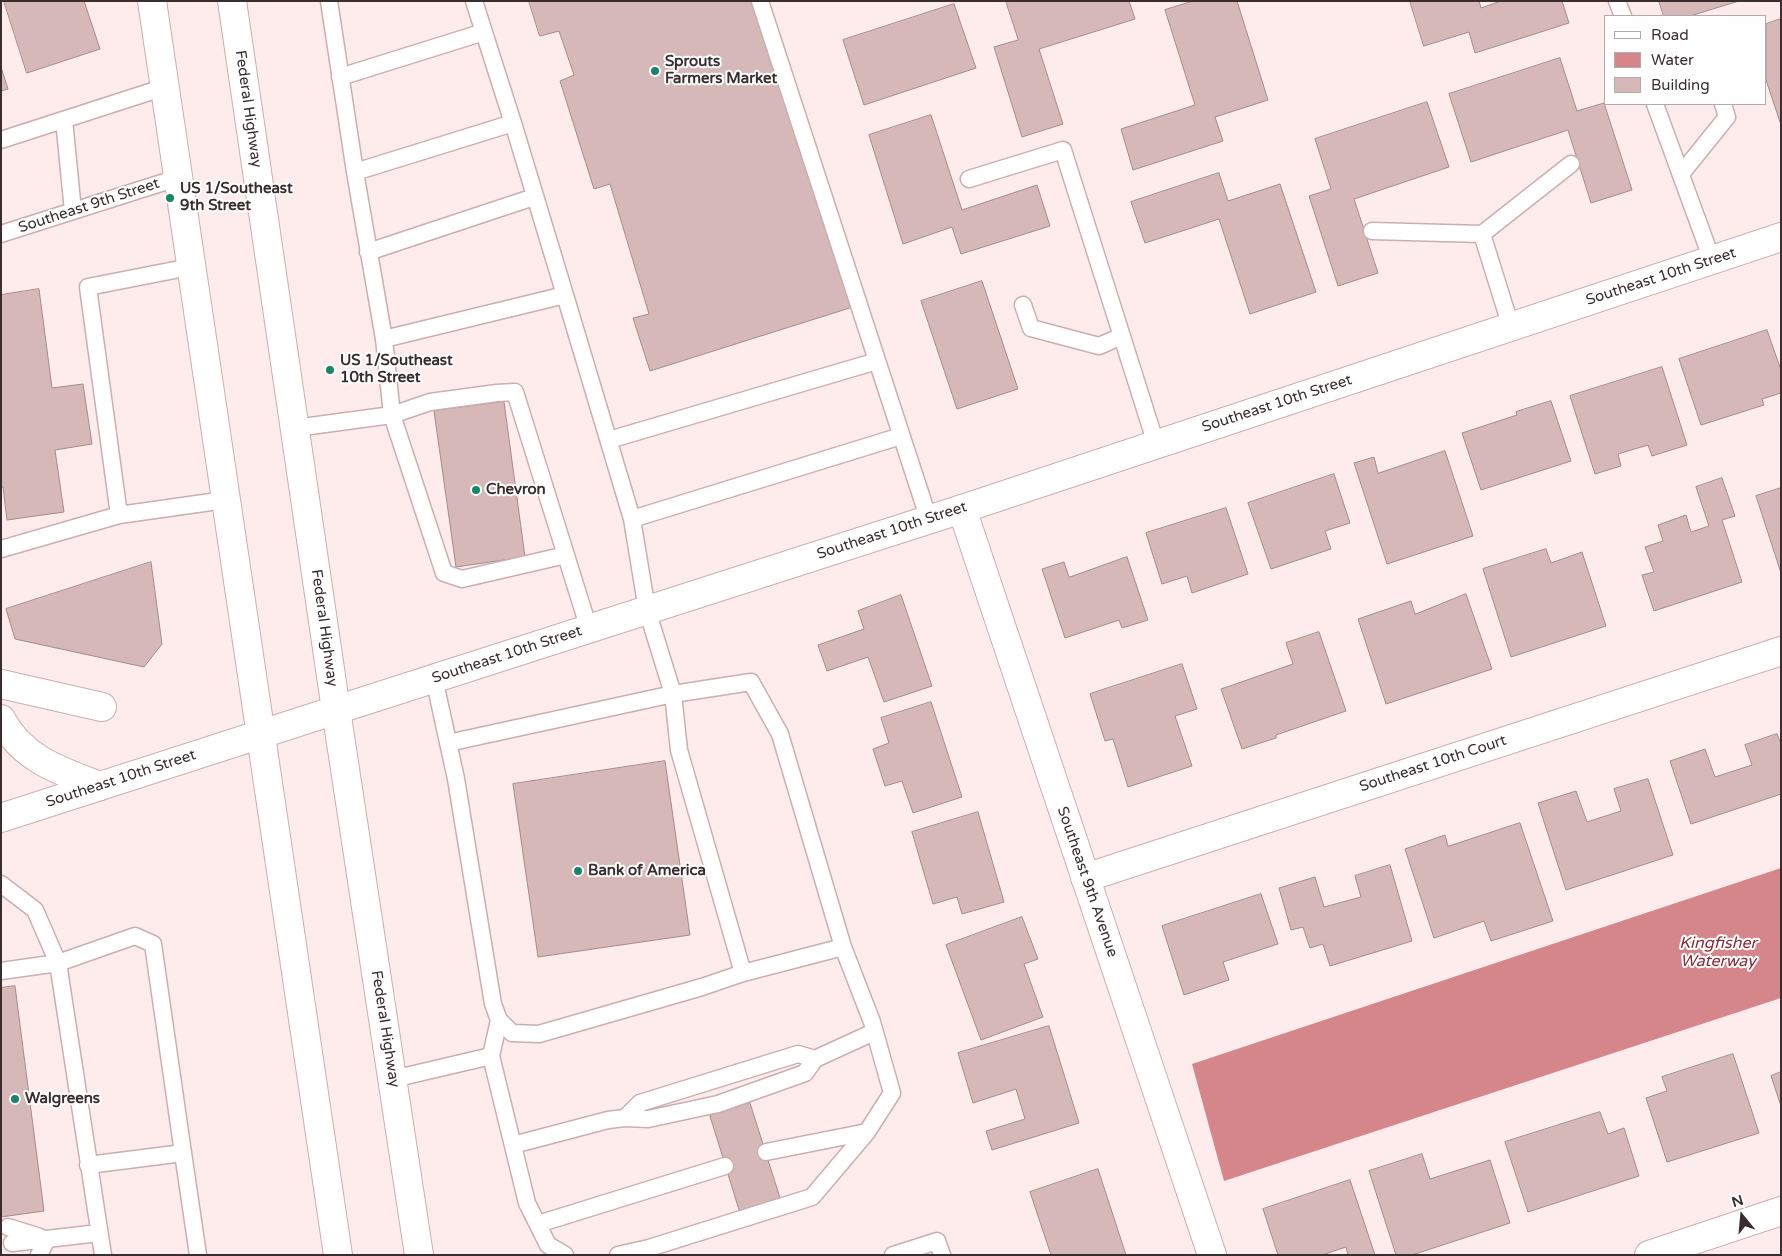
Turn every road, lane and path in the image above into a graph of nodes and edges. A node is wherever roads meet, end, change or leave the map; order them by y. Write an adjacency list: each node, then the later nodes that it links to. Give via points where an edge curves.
1 (152, 1): 10 (street)
2 (232, 1): 37 (street, Federal Highway)
3 (329, 1): 9 (lane)
4 (474, 1): 8 (lane)
5 (760, 1): 35 (lane)
6 (1617, 1): 7 (lane)
7 (1623, 15)
8 (484, 32): 9 (lane); 14 (lane)
9 (340, 77): 17 (lane)
10 (165, 87): 13 (lane); 19 (street)
11 (1655, 105): 18 (lane)
12 (1723, 105): 18 (lane, via 1727,117)
13 (64, 120): 15 (lane); 22 (lane)
14 (513, 123): 17 (lane); 21 (lane)
15 (1, 140)
16 (1571, 164): 25 (lane)
17 (355, 172): 27 (lane)
18 (1681, 174): 28 (lane)
19 (177, 178): 22 (lane, Southeast 9th Street); 29 (street)
20 (969, 179): 33 (lane, via 1063,150)
21 (534, 197): 27 (lane); 30 (lane)
22 (73, 211): 24 (lane, Southeast 9th Street)
23 (1372, 231): 25 (lane)
24 (1, 234)
25 (1482, 234): 32 (lane)
26 (1781, 237): 28 (street, Southeast 10th Street)
27 (368, 252): 34 (lane)
28 (1712, 260): 32 (street, Southeast 10th Street)
29 (190, 267): 41 (street); 43 (lane, via 88,287)
30 (565, 295): 34 (lane); 39 (lane)
31 (1023, 304): 33 (lane, via 1031,328 1099,346)
32 (1511, 327): 40 (street, Southeast 10th Street)
33 (1122, 336): 40 (lane)
34 (384, 339): 36 (lane)
35 (877, 361): 38 (lane); 39 (lane)
36 (392, 415): 37 (lane); 47 (lane, via 444,573 462,578); 47 (lane, via 430,402 515,392)
37 (295, 428): 55 (street, Federal Highway)
38 (902, 436): 44 (lane); 45 (lane)
39 (609, 440): 44 (lane)
40 (1156, 444): 42 (street, Southeast 10th Street)
41 (225, 500): 43 (lane); 57 (street)
42 (962, 509): 45 (street, Southeast 10th Street); 61 (street, Southeast 9th Avenue)
43 (118, 515): 46 (lane)
44 (632, 519): 48 (lane)
45 (928, 520): 48 (street, Southeast 10th Street)
46 (1, 549)
47 (566, 555): 49 (lane)
48 (647, 610): 49 (street, Southeast 10th Street); 53 (lane)
49 (589, 629): 51 (street, Southeast 10th Street)
50 (1781, 651): 61 (street, Southeast 10th Court)
51 (434, 678): 55 (street, Southeast 10th Street); 58 (lane)
52 (1, 684): 54 (street)
53 (672, 694): 58 (lane); 63 (lane, via 751,682 780,734); 66 (lane, via 679,750)
54 (102, 706)
55 (336, 710): 57 (street, Southeast 10th Street); 71 (street, Federal Highway)
56 (2, 724): 59 (street, via 23,749 54,769)
57 (260, 735): 59 (street, Southeast 10th Street); 88 (street)
58 (448, 743): 67 (lane, via 493,1004)
59 (100, 786): 60 (street, Southeast 10th Street)
60 (1, 818)
61 (1085, 878): 93 (street, Southeast 9th Avenue)
62 (1, 884): 64 (lane, via 34,910)
63 (844, 947): 66 (lane); 68 (lane)
64 (58, 963): 65 (lane); 76 (lane, via 135,936 153,944); 77 (lane)
65 (1, 971)
66 (743, 973): 67 (lane, via 539,1034 512,1034)
67 (499, 1020): 69 (lane)
68 (874, 1032): 70 (lane); 73 (lane, via 892,1093)
69 (491, 1056): 71 (lane); 74 (lane)
70 (815, 1059): 72 (lane, via 798,1054 640,1103); 72 (lane, via 806,1073 718,1104 648,1119)
71 (392, 1079): 89 (street, Federal Highway)
72 (625, 1118): 74 (lane)
73 (867, 1132): 75 (lane); 91 (lane, via 812,1197)
74 (513, 1145): 80 (lane, via 527,1203)
75 (766, 1152)
76 (183, 1153): 77 (lane); 87 (lane)
77 (88, 1165): 81 (lane)
78 (725, 1166): 80 (lane)
79 (1781, 1211): 94 (street)
80 (538, 1224): 90 (lane, via 548,1245)
81 (99, 1232): 82 (lane); 86 (lane)
82 (47, 1239): 83 (lane); 83 (lane); 85 (lane)
83 (12, 1242)
84 (940, 1248): 92 (lane)
85 (39, 1255)
86 (103, 1255)
87 (198, 1255)
88 (338, 1255)
89 (419, 1255)
90 (565, 1255)
91 (618, 1255)
92 (893, 1255)
93 (1212, 1255)
94 (1649, 1255)

